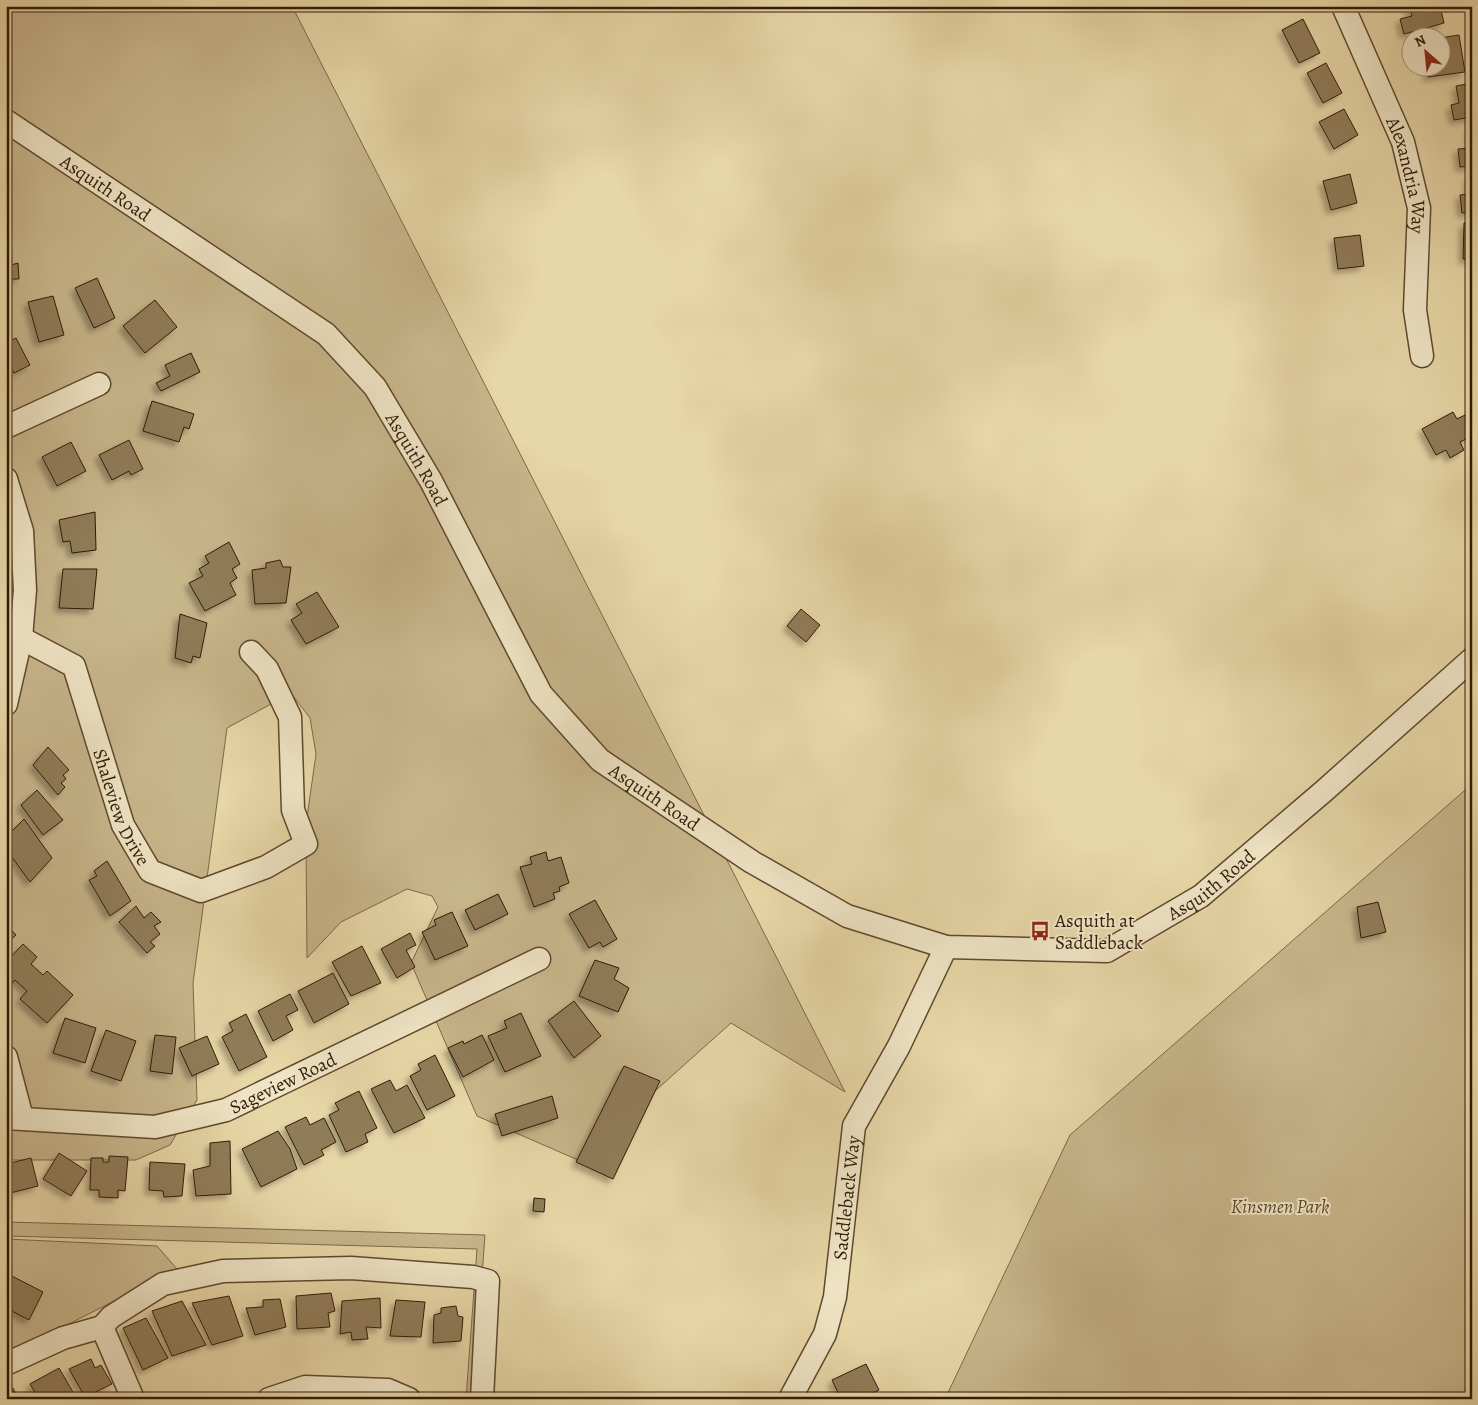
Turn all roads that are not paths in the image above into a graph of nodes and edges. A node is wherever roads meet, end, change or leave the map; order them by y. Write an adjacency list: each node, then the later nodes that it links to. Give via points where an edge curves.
1 (1343, 6): 3 (street, Alexandria Way, via 1403,142 1419,208 1415,310)
2 (6, 121): 11 (street, Asquith Road, via 326,334 375,387 426,472 541,694 600,760 752,862 847,916)
3 (1422, 356)
4 (99, 384): 5 (street)
5 (6, 427)
6 (6, 479): 7 (street, via 22,531 25,590)
7 (21, 638): 8 (street, Shaleview Drive, via 74,666 123,825 150,871 201,891 266,867 306,844 293,810 290,717 267,669); 10 (street)
8 (251, 652)
9 (1472, 659): 11 (street, Asquith Road, via 1201,896 1107,951)
10 (6, 704)
11 (946, 947): 21 (street, Saddleback Way, via 899,1046 854,1126 834,1298 825,1334)
12 (539, 959): 14 (street, Sageview Road, via 226,1110 156,1127)
13 (6, 1057): 14 (street)
14 (14, 1118)
15 (102, 1327): 16 (street, via 63,1338); 17 (street); 20 (street, via 110,1317 163,1284 223,1271 351,1268 473,1277 488,1281)
16 (6, 1364)
17 (133, 1399)
18 (269, 1399): 19 (street, via 305,1387 388,1390)
19 (409, 1399)
20 (482, 1399)
21 (790, 1399)

